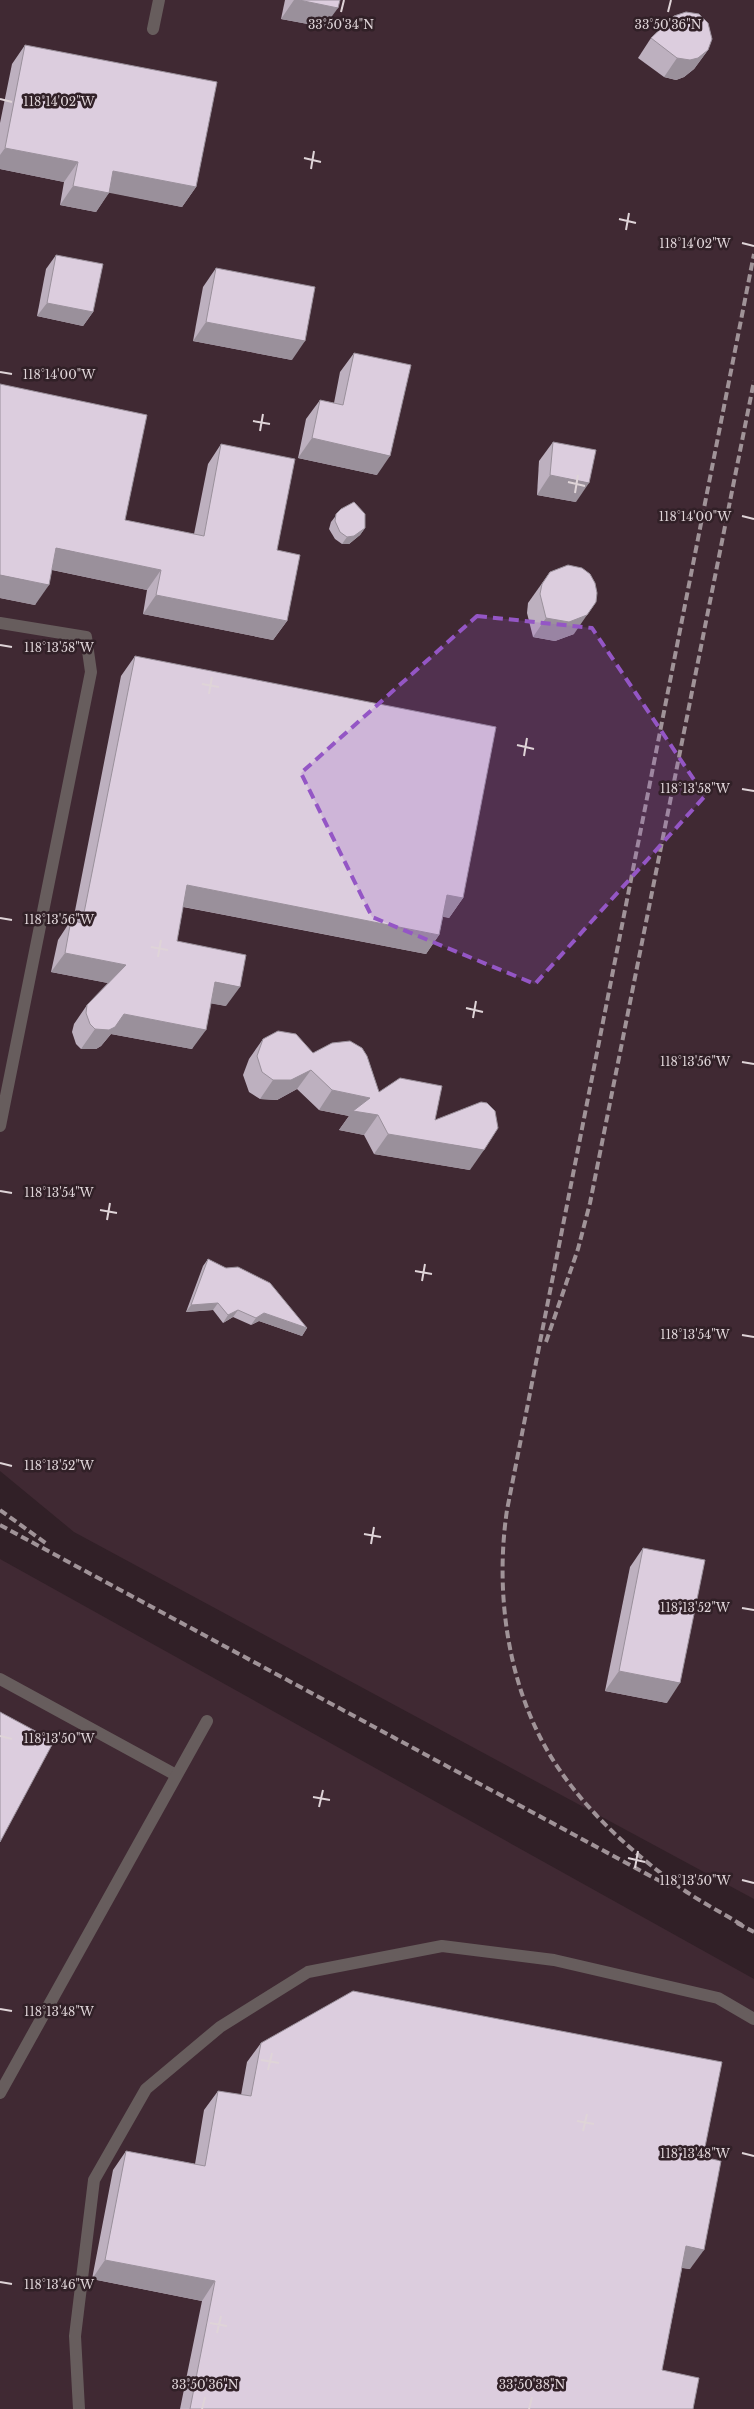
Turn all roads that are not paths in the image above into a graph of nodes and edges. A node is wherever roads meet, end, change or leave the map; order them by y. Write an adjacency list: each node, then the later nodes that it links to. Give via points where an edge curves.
1 (159, 0): 2 (street)
2 (154, 29)
3 (0, 623): 4 (street, via 86,637 91,672)
4 (0, 1126)
5 (0, 1679): 7 (street)
6 (207, 1721): 7 (street)
7 (176, 1775): 9 (street)
8 (754, 2019): 10 (street, via 718,1998 554,1960 442,1946 308,1972 220,2027 146,2088 94,2180 75,2336)
9 (0, 2092)
10 (79, 2409)

